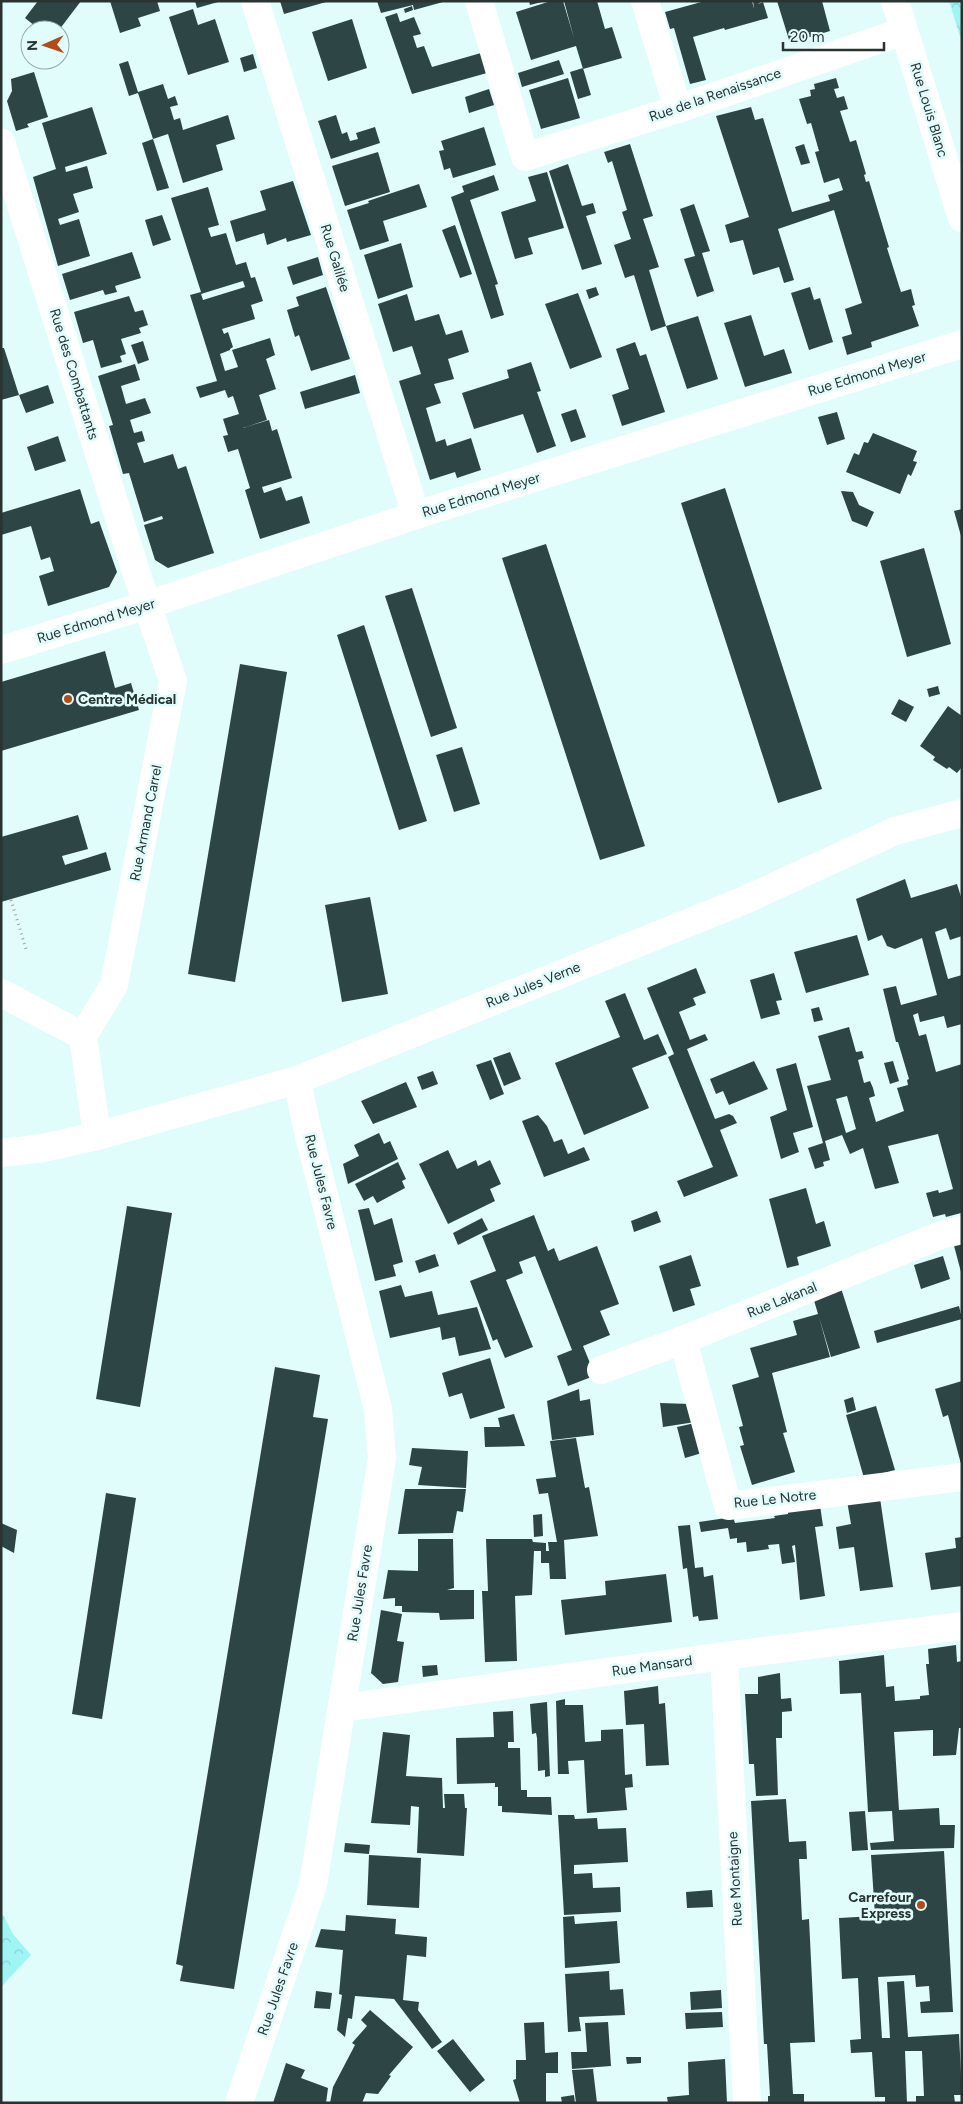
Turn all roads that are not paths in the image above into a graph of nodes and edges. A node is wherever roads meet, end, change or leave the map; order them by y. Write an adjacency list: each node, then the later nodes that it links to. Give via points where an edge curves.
1 (255, 1): 10 (street, Rue Galilée)
2 (479, 1): 6 (street, Rue de la Renaissance, via 526,157)
3 (645, 1): 6 (street)
4 (895, 1): 5 (street, Rue Louis Blanc)
5 (904, 31): 6 (street, Rue de la Renaissance); 8 (street, Rue Louis Blanc)
6 (678, 109)
7 (1, 142): 11 (street, Rue des Combattants)
8 (962, 218)
9 (962, 344): 10 (street, Rue Edmond Meyer)
10 (416, 515): 11 (street, Rue Edmond Meyer)
11 (146, 605): 12 (street, Rue Edmond Meyer); 15 (street, Rue Armand Carrel, via 174,681 114,985)
12 (1, 650)
13 (962, 813): 16 (street, Rue Jules Verne, via 895,832 745,900)
14 (1, 993): 15 (street)
15 (83, 1036): 17 (street)
16 (297, 1080): 17 (street, Rue Jules Verne); 25 (street, Rue Jules Favre, via 378,1409 382,1458)
17 (97, 1136): 18 (street, Rue Jules Verne)
18 (1, 1154)
19 (962, 1230): 20 (street, Rue Lakanal, via 941,1235)
20 (683, 1340): 21 (street, Rue Lakanal); 22 (street, Rue Le Notre, via 728,1506)
21 (601, 1370)
22 (962, 1477)
23 (962, 1626): 24 (street, Rue Mansard)
24 (724, 1656): 25 (street, Rue Mansard); 27 (street, Rue Montaigne)
25 (342, 1708): 26 (street, Rue Jules Favre, via 313,1885)
26 (239, 2103)
27 (747, 2103)

